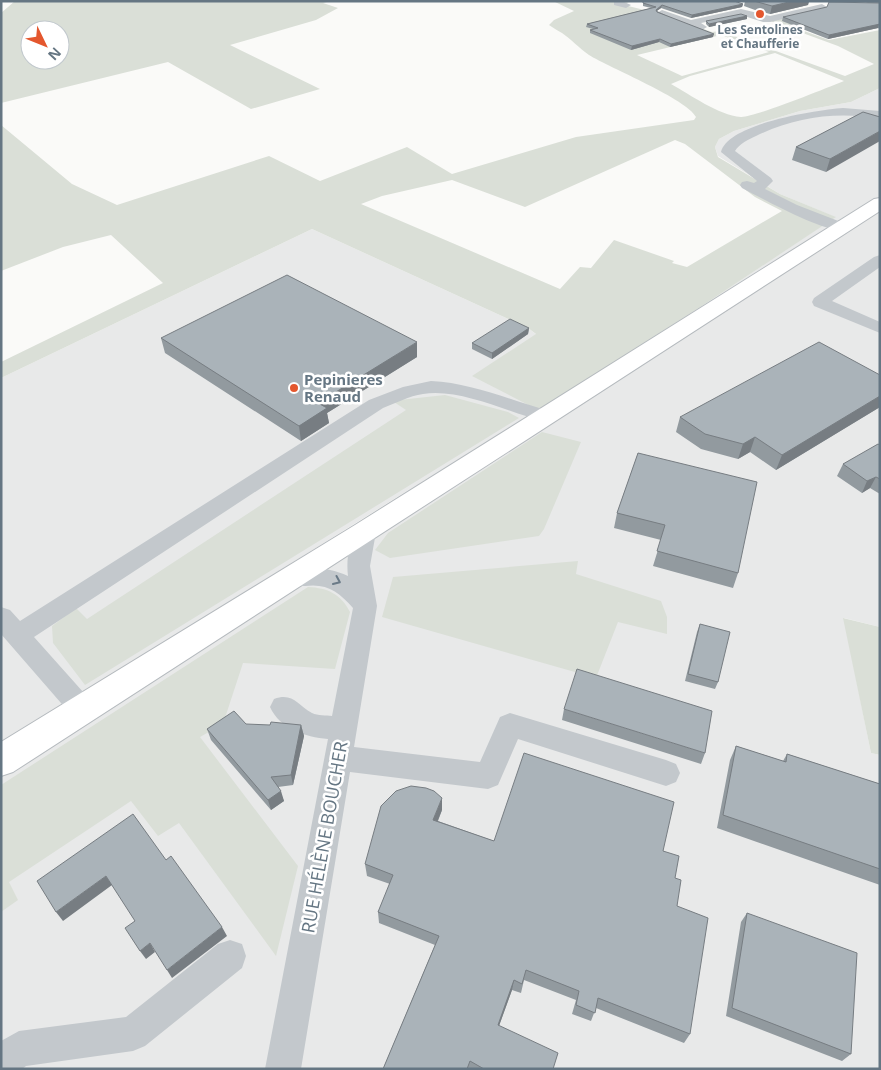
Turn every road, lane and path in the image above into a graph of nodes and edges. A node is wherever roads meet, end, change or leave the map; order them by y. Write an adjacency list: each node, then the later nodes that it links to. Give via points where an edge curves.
1 (722, 6): 3 (street)
2 (822, 7): 5 (street)
3 (740, 12): 5 (street); 6 (street)
4 (662, 14): 6 (street)
5 (763, 19): 7 (street)
6 (689, 23): 8 (street)
7 (744, 24)
8 (712, 30)
9 (880, 115): 11 (street, via 851,110 790,119 729,146 728,152 766,181 751,187 792,208)
10 (880, 202): 11 (main road)
11 (841, 227): 14 (main road)
12 (880, 260): 13 (street, via 820,302)
13 (880, 328)
14 (546, 416): 15 (main road); 18 (street, via 452,389 430,387 404,392 376,404)
15 (365, 532): 16 (main road); 17 (street, RUE HÉLÈNE BOUCHER, via 358,566)
16 (290, 579): 17 (street, one-way to 17, via 320,575 332,578 344,583); 20 (main road)
17 (365, 606): 21 (street, RUE HÉLÈNE BOUCHER)
18 (10, 626): 20 (street)
19 (283, 708): 21 (street, via 308,725)
20 (83, 710): 23 (main road)
21 (344, 729): 22 (street, RUE HÉLÈNE BOUCHER)
22 (338, 758): 24 (street, via 488,776 510,725); 27 (street, RUE HÉLÈNE BOUCHER)
23 (1, 762)
24 (666, 773)
25 (230, 956): 26 (street, via 133,1034 20,1049)
26 (1, 1063)
27 (283, 1069)

